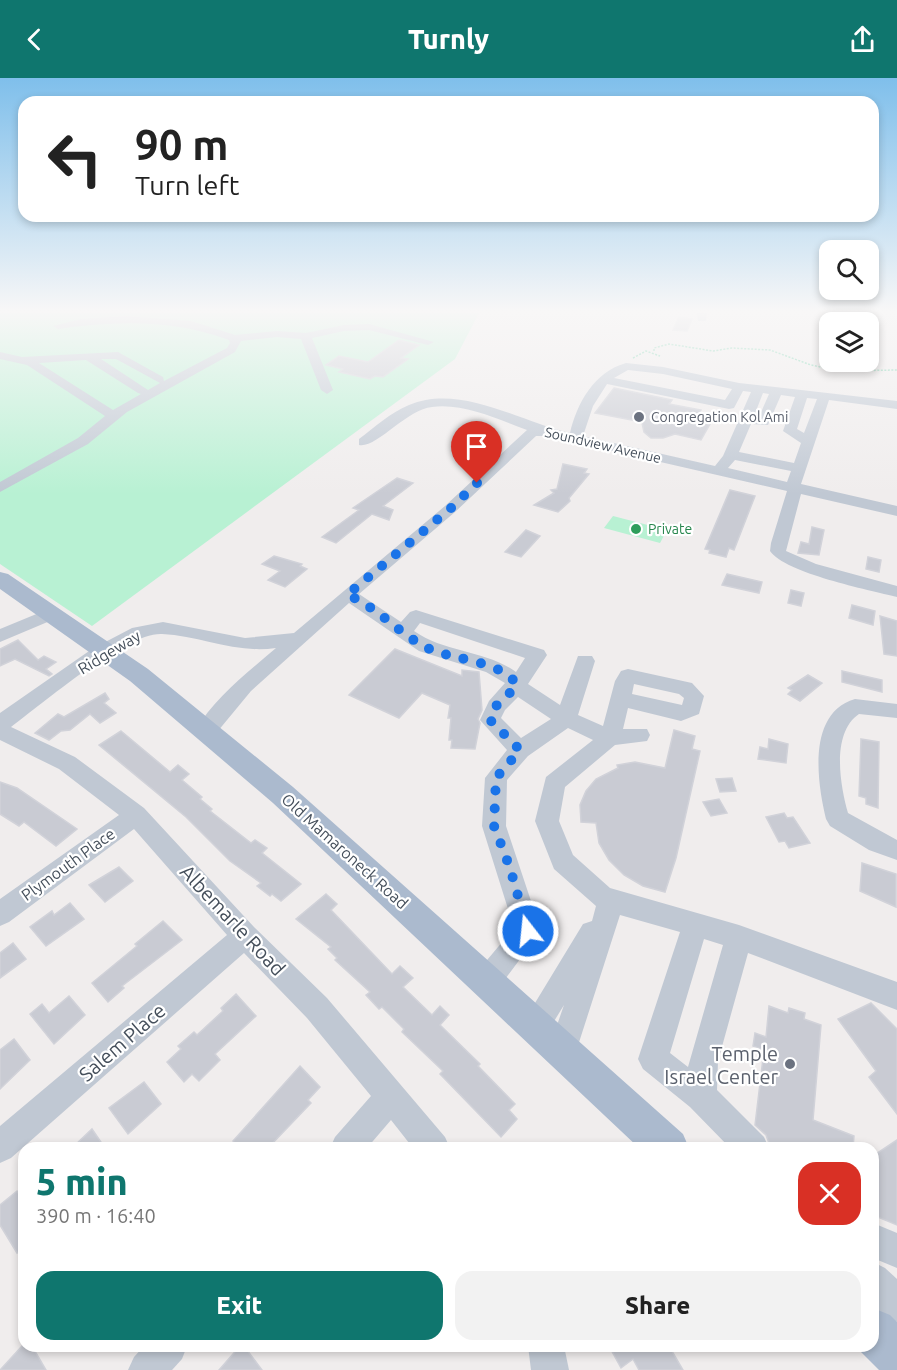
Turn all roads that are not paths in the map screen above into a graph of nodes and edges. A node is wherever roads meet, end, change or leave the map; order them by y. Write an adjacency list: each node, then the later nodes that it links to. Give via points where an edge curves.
1 (46, 373): 18 (street)
2 (115, 373): 11 (street)
3 (148, 373): 9 (street)
4 (188, 373): 18 (street)
5 (321, 373): 12 (street)
6 (616, 373): 8 (street)
7 (659, 373): 15 (street)
8 (610, 377): 15 (street); 19 (street, via 600,384)
9 (159, 380)
10 (759, 389): 13 (street); 15 (street); 20 (street)
11 (142, 390)
12 (327, 390)
13 (777, 391): 14 (street); 21 (street)
14 (802, 394): 16 (street); 22 (street)
15 (734, 396)
16 (824, 396): 17 (street); 25 (street)
17 (897, 405)
18 (112, 415): 30 (street, via 82,441)
19 (580, 418): 23 (street); 24 (street)
20 (746, 419): 21 (street); 27 (street)
21 (763, 422): 22 (street)
22 (790, 428): 25 (street)
23 (552, 433): 24 (street, Soundview Avenue); 26 (street, via 470,407 438,403 410,409); 34 (street, Soundview Avenue, via 532,432 519,442 450,509)
24 (576, 438): 27 (street, Soundview Avenue)
25 (808, 441): 28 (street)
26 (364, 442)
27 (727, 464): 28 (street); 29 (street, Soundview Avenue)
28 (798, 468): 29 (street)
29 (794, 487): 31 (street, Soundview Avenue); 33 (street, via 779,543 781,555 810,568)
30 (0, 488)
31 (897, 511)
32 (0, 579): 35 (main road, Old Mamaroneck Road)
33 (897, 592)
34 (347, 595): 36 (street); 38 (street, Soundview Avenue)
35 (51, 614): 37 (street); 39 (main road, Old Mamaroneck Road)
36 (402, 630): 41 (street, via 436,651 500,670); 41 (street, via 416,615 537,655)
37 (0, 636)
38 (303, 637): 39 (street, Ridgeway, via 246,645 151,628); 47 (street, Soundview Avenue, via 216,713)
39 (104, 651): 45 (street, Ridgeway); 47 (main road, Old Mamaroneck Road)
40 (585, 661): 44 (street)
41 (517, 686): 44 (street); 50 (street, via 496,706 490,720)
42 (621, 699): 49 (street)
43 (897, 711): 52 (street, via 855,706 838,719 830,757 830,792 838,819)
44 (575, 722): 49 (street); 50 (street)
45 (0, 724)
46 (0, 731): 51 (street, Albemarle Road, via 68,763)
47 (206, 731): 58 (main road, Old Mamaroneck Road, via 354,858)
48 (639, 735): 49 (street)
49 (610, 738): 53 (street, via 554,783 547,821 563,862)
50 (520, 750): 58 (street, via 496,778 494,826 528,931)
51 (136, 815): 54 (street, Plymouth Place); 56 (street, Albemarle Road)
52 (897, 850)
53 (611, 901): 55 (street); 60 (street); 61 (street)
54 (0, 914)
55 (695, 925): 57 (street); 62 (street, via 654,1059)
56 (245, 936): 63 (street, Albemarle Road, via 317,1008); 68 (street, Salem Place)
57 (739, 938): 59 (street); 62 (street, via 703,1061)
58 (487, 981): 60 (main road, Old Mamaroneck Road)
59 (897, 996)
60 (535, 1026): 61 (main road, Old Mamaroneck Road)
61 (563, 1051): 66 (main road, Old Mamaroneck Road)
62 (701, 1096): 67 (street)
63 (391, 1097): 64 (street); 65 (street, Albemarle Road)
64 (351, 1142)
65 (429, 1142)
66 (662, 1142)
67 (747, 1142)
68 (0, 1147)
69 (879, 1243): 70 (street)
70 (897, 1251)
71 (879, 1286): 72 (street)
72 (897, 1304)
73 (879, 1338): 76 (main road)
74 (164, 1352): 77 (street)
75 (547, 1352): 78 (street)
76 (897, 1354)
77 (147, 1370)
78 (550, 1370)

